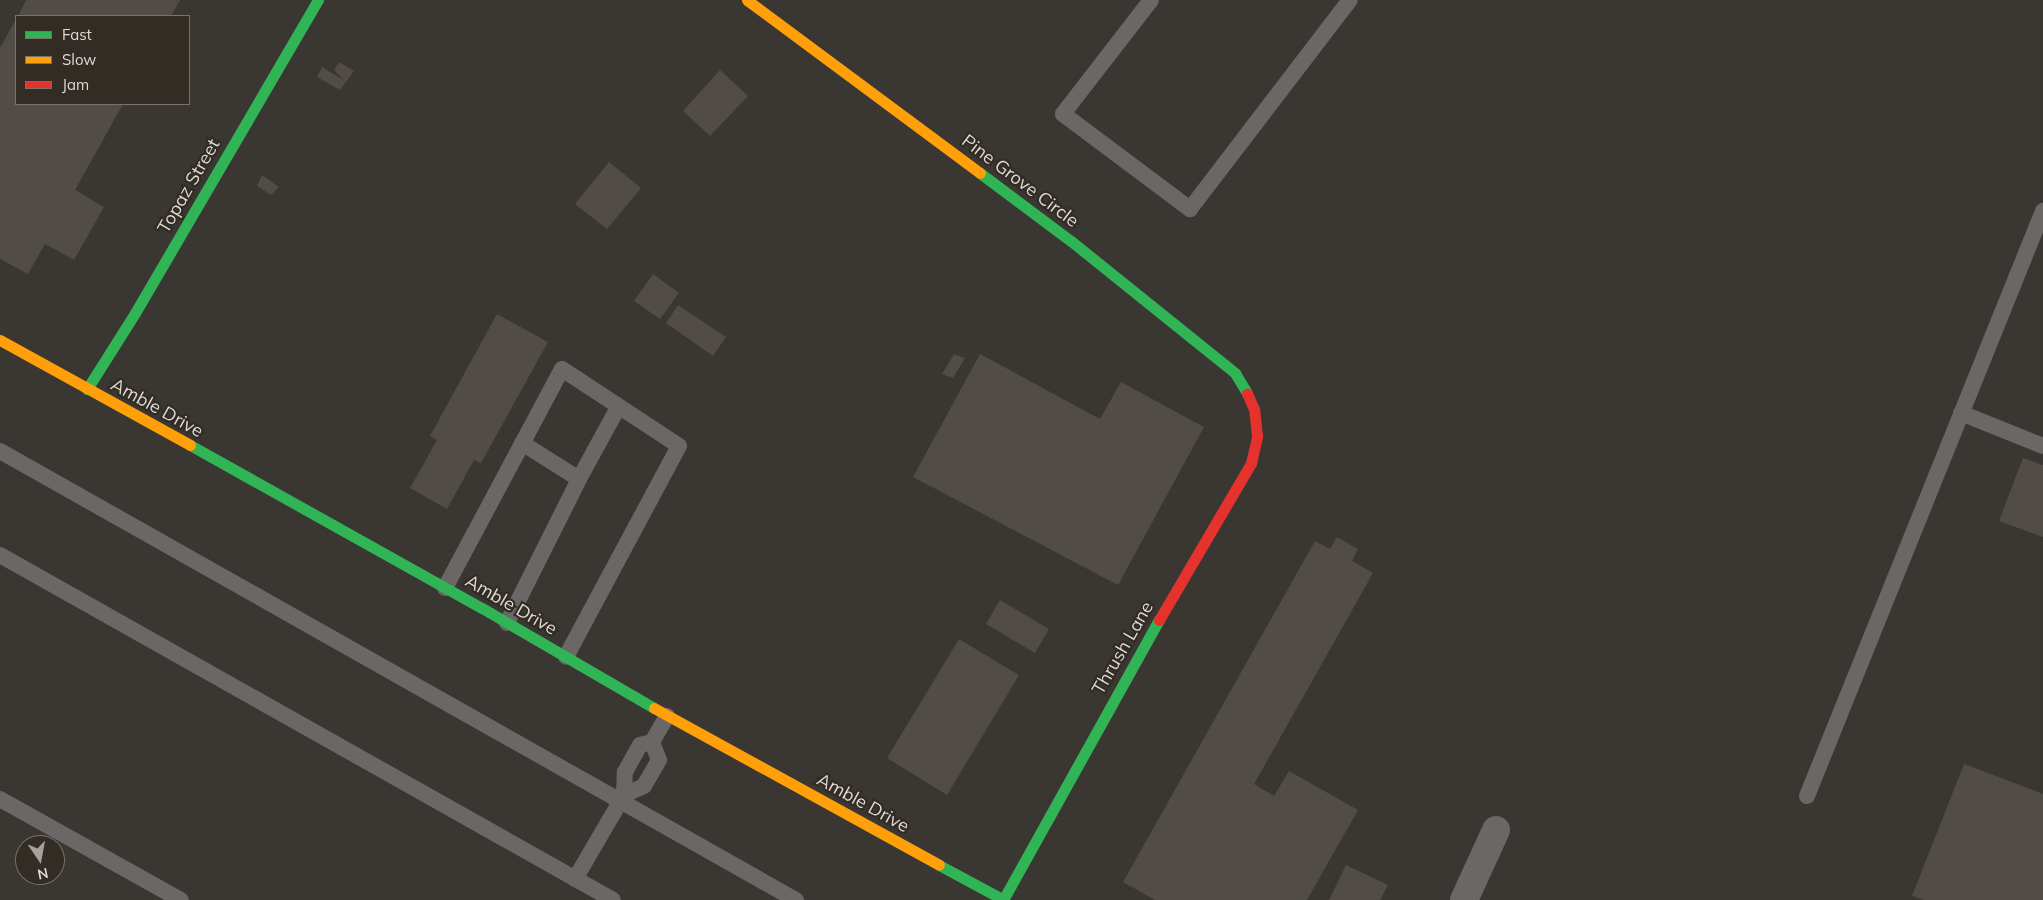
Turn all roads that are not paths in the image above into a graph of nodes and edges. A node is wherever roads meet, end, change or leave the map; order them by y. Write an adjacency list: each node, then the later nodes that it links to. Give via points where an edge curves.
1 (318, 0): 7 (street, Topaz Street)
2 (747, 0): 9 (street, Pine Grove Circle, via 1093,259 1234,374 1243,384)
3 (1151, 0): 4 (lane, via 1063,114 1190,209)
4 (1350, 0)
5 (2043, 211): 10 (lane)
6 (0, 340): 7 (street, Amble Drive)
7 (87, 389): 16 (street, Amble Drive)
8 (619, 406): 11 (lane, via 562,369); 14 (lane); 18 (lane, via 679,446)
9 (1254, 409): 29 (street, Thrush Lane, via 1257,436 1250,462)
10 (1961, 413): 12 (lane); 21 (lane)
11 (522, 443): 14 (lane); 16 (lane)
12 (2043, 446)
13 (0, 452): 22 (lane)
14 (579, 479): 17 (lane)
15 (0, 555): 25 (lane)
16 (445, 588): 17 (street, Amble Drive)
17 (507, 623): 18 (street, Amble Drive)
18 (566, 657): 19 (street, Amble Drive)
19 (667, 716): 20 (lane); 29 (street, Amble Drive)
20 (652, 742): 22 (lane, via 640,745 625,772); 22 (lane, via 658,760 644,786)
21 (1807, 796)
22 (622, 798): 25 (lane); 28 (lane)
23 (0, 799): 26 (lane)
24 (1496, 830): 30 (street)
25 (575, 879): 27 (lane)
26 (181, 900)
27 (613, 900)
28 (796, 900)
29 (1003, 900)
30 (1464, 900)

